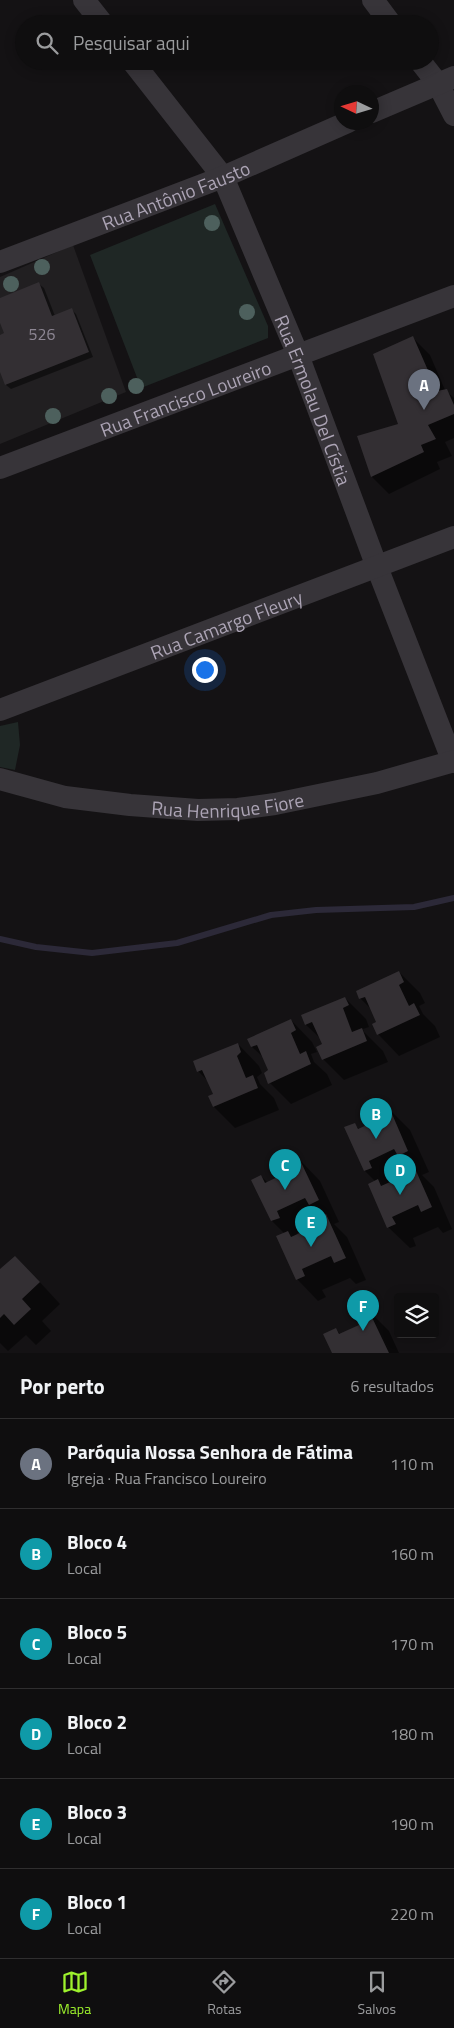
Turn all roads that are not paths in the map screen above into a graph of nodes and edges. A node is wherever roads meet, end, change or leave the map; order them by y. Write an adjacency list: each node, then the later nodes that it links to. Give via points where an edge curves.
1 (84, 0): 3 (street)
2 (373, 0): 4 (street)
3 (96, 15)
4 (384, 15)
5 (139, 70): 11 (street, Rua Ermolau Del Cístia)
6 (432, 70): 7 (street)
7 (446, 80): 8 (street); 9 (street)
8 (379, 109)
9 (454, 115)
10 (334, 128): 11 (street, Rua Antônio Fausto)
11 (223, 177): 12 (street, Rua Antônio Fausto); 14 (street, Rua Ermolau Del Cístia)
12 (0, 262)
13 (454, 296): 14 (street, Rua Francisco Loureiro)
14 (298, 355): 15 (street, Rua Francisco Loureiro); 17 (street, Rua Ermolau Del Cístia)
15 (0, 468)
16 (454, 537): 17 (street, Rua Camargo Fleury)
17 (376, 567): 18 (street, Rua Camargo Fleury); 19 (street, Rua Ermolau Del Cístia)
18 (0, 710)
19 (453, 761): 20 (street, Rua Henrique Fiore, via 377,783 238,809 159,807 65,797)
20 (0, 779)

